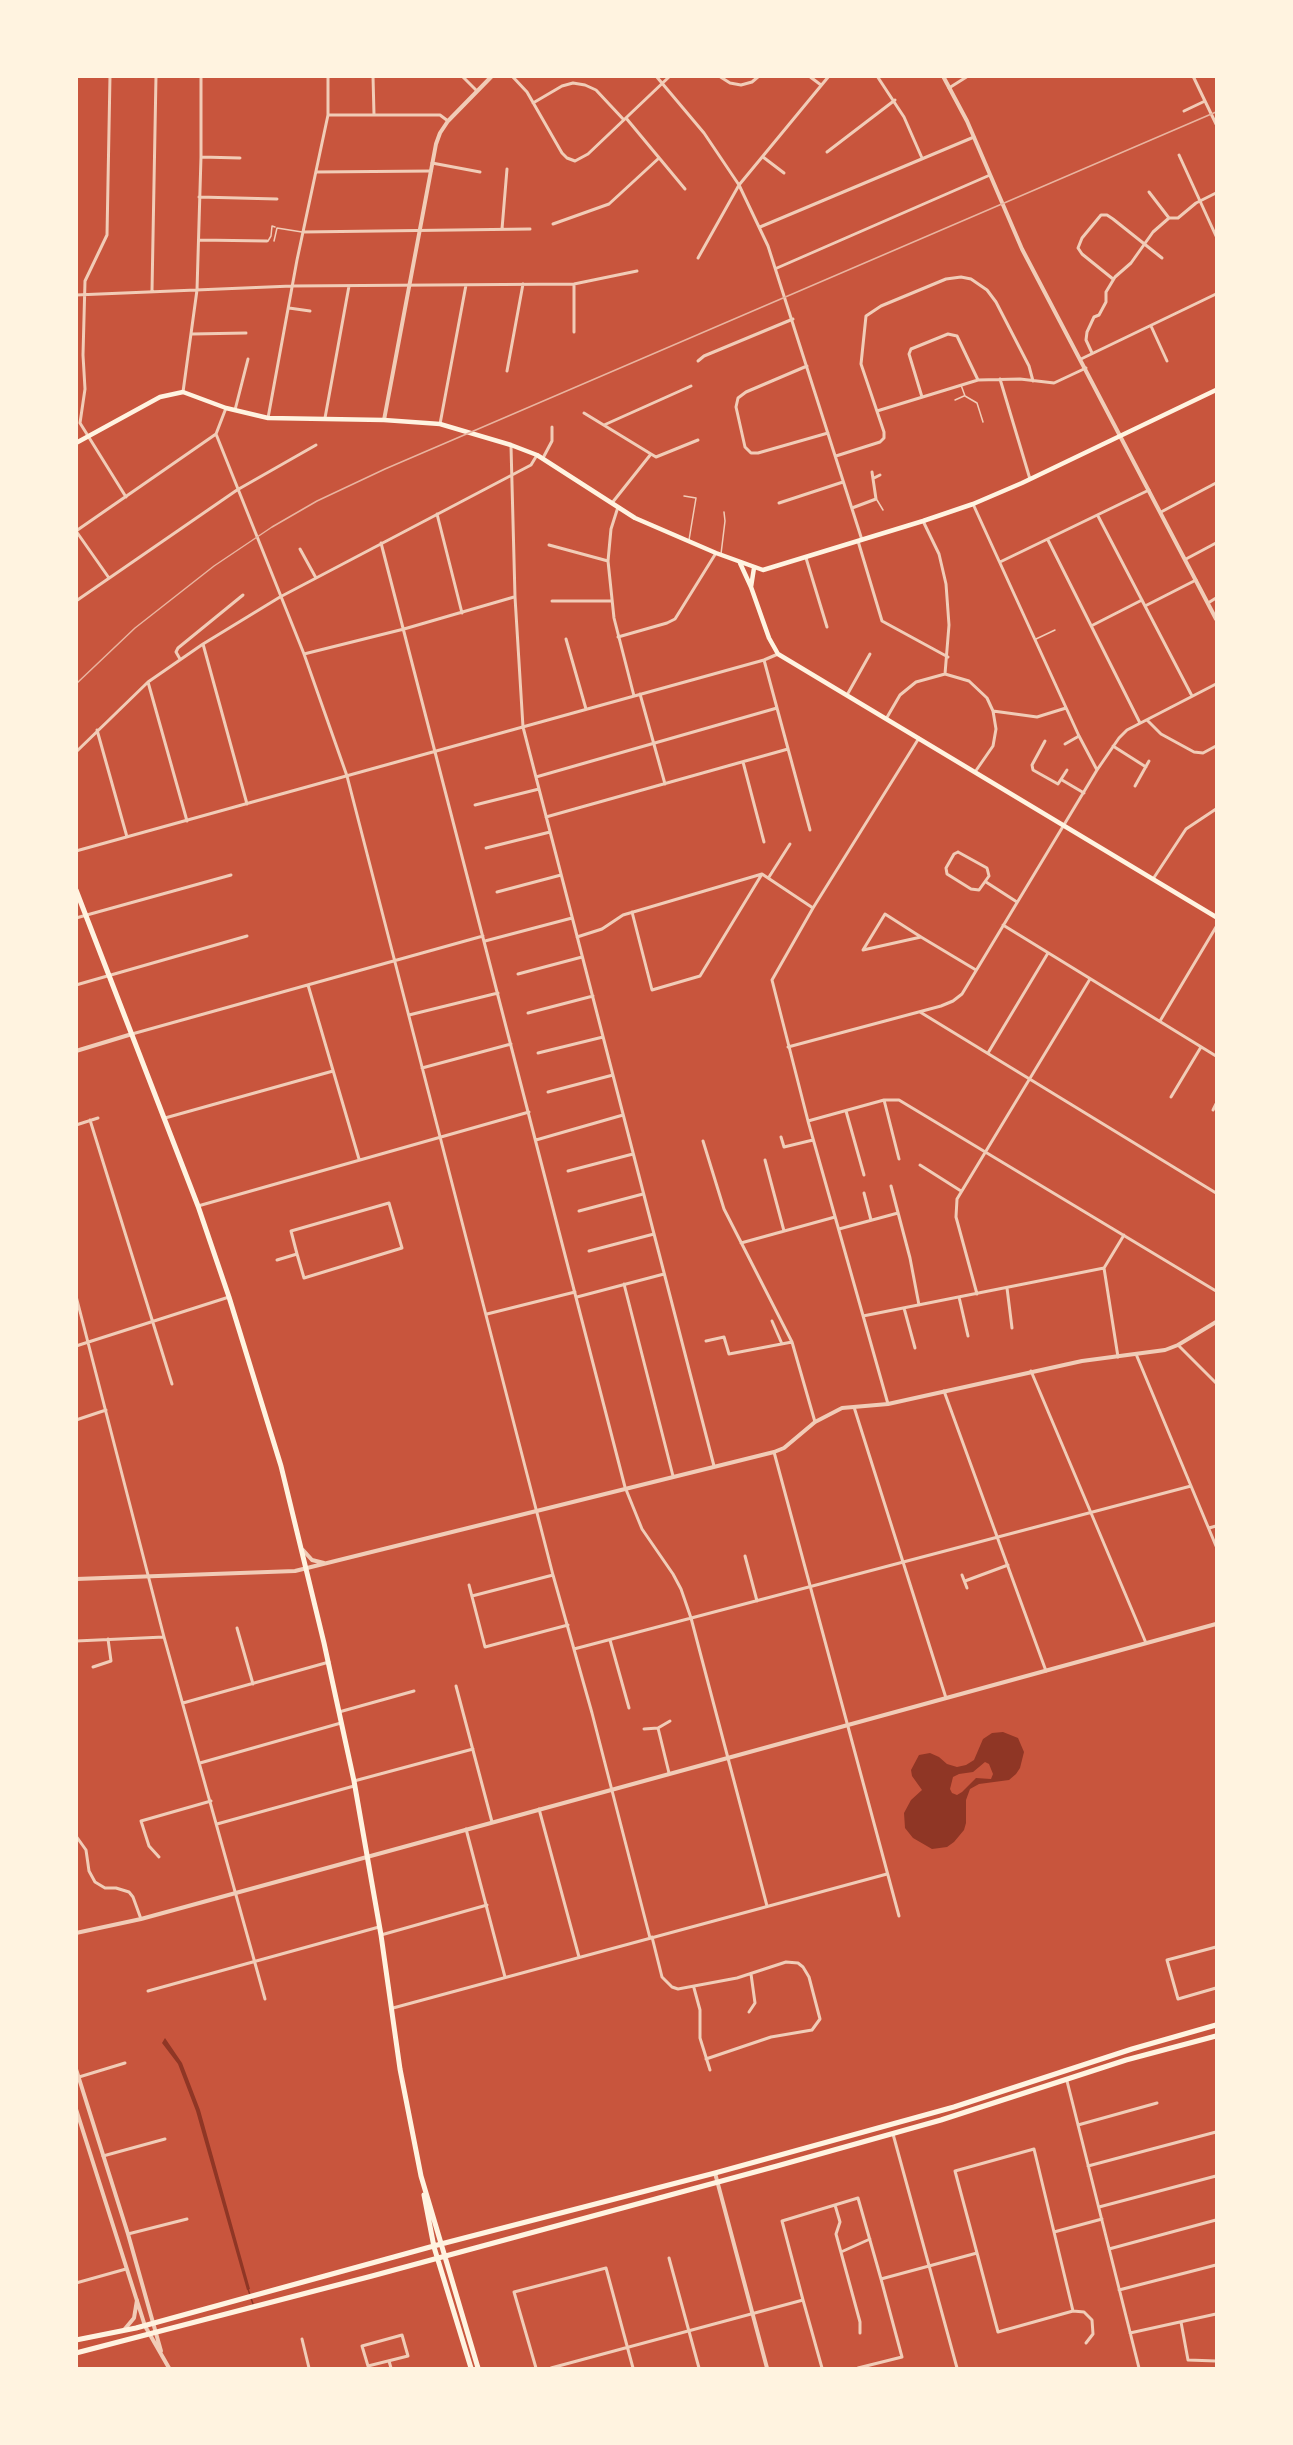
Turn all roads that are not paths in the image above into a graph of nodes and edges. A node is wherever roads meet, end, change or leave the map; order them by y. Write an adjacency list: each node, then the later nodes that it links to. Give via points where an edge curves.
1 (110, 76): 80 (street, via 108,235 85,281)
2 (156, 76): 79 (street)
3 (201, 76): 35 (street)
4 (328, 76): 27 (street)
5 (373, 76): 28 (street)
6 (462, 76): 22 (street)
7 (492, 76): 22 (street)
8 (513, 76): 25 (street)
9 (656, 76): 19 (street)
10 (670, 76): 19 (street)
11 (719, 76): 12 (street, via 741,85)
12 (759, 76)
13 (809, 76): 20 (street)
14 (829, 76): 20 (street)
15 (877, 76): 23 (street)
16 (943, 76): 21 (street)
17 (968, 76): 21 (street)
18 (1193, 76): 24 (street)
19 (663, 83): 29 (street); 47 (street, via 704,133)
20 (821, 86): 38 (street)
21 (949, 88): 32 (street)
22 (477, 92): 30 (street)
23 (894, 100): 33 (street); 39 (street)
24 (1206, 102): 26 (street); 31 (street)
25 (533, 103): 29 (street, via 562,86 578,83 596,90); 29 (street, via 562,153 571,160 583,158)
26 (1184, 111)
27 (328, 115): 28 (street); 43 (street)
28 (374, 115): 30 (street, via 440,115)
29 (625, 119): 37 (street)
30 (448, 121): 40 (street, via 440,133)
31 (1216, 124)
32 (974, 137): 39 (street); 46 (street)
33 (827, 152)
34 (1179, 155): 53 (street)
35 (201, 157): 36 (street); 51 (street)
36 (240, 158)
37 (659, 158): 48 (street); 55 (street, via 609,204)
38 (763, 158): 45 (street); 47 (street)
39 (922, 158): 56 (street)
40 (432, 163): 42 (street); 44 (street)
41 (507, 169): 58 (street)
42 (431, 171): 43 (street); 60 (street)
43 (316, 172): 61 (street)
44 (480, 172)
45 (784, 173)
46 (990, 175): 69 (street); 92 (street)
47 (739, 185): 56 (street); 67 (street)
48 (685, 189)
49 (1149, 192): 54 (street)
50 (1216, 193): 53 (street)
51 (200, 196): 52 (street); 63 (street)
52 (277, 199)
53 (1200, 201): 54 (street, via 1178,218); 62 (street)
54 (1169, 218): 66 (street)
55 (553, 224)
56 (760, 227): 69 (street)
57 (277, 228): 61 (lane); 64 (lane, via 272,226); 65 (lane)
58 (502, 229): 59 (street); 60 (street)
59 (530, 229)
60 (419, 230): 61 (street); 74 (street)
61 (303, 232): 76 (street)
62 (1216, 236)
63 (199, 240): 64 (street); 78 (street)
64 (267, 241)
65 (274, 241)
66 (1144, 244): 68 (street); 71 (street); 71 (street, via 1107,215 1096,219 1078,248)
67 (698, 258)
68 (1162, 258)
69 (777, 268): 85 (street)
70 (637, 271): 73 (street)
71 (1113, 279): 90 (street, via 1106,302 1087,332)
72 (523, 284): 73 (street); 75 (street); 97 (street)
73 (574, 284): 87 (street)
74 (408, 285): 75 (street); 77 (street); 114 (street)
75 (465, 285): 116 (street)
76 (292, 286): 77 (street); 78 (street); 83 (street)
77 (349, 286): 113 (street)
78 (197, 290): 79 (street); 89 (street)
79 (152, 291): 80 (street)
80 (85, 294): 82 (street); 122 (street, via 85,389 80,423)
81 (1216, 294): 86 (street)
82 (76, 295)
83 (289, 308): 84 (street); 112 (street)
84 (310, 311)
85 (793, 319): 93 (street); 95 (street)
86 (1151, 326): 90 (street); 94 (street)
87 (574, 332)
88 (246, 333): 89 (street)
89 (192, 334): 104 (street)
90 (1092, 353): 92 (street)
91 (248, 359): 109 (street)
92 (1081, 359): 96 (street)
93 (698, 361)
94 (1167, 361)
95 (807, 366): 119 (street); 119 (street, via 738,398 736,407 746,447 751,453 758,453)
96 (1086, 368): 100 (street, via 1054,383); 121 (street)
97 (507, 371)
98 (1000, 379): 99 (street); 100 (street); 135 (street)
99 (978, 380): 101 (street); 106 (street, via 957,336 948,334 910,349)
100 (1033, 381): 110 (street, via 1029,366 987,290 971,279 953,277 866,316 861,364)
101 (960, 385): 105 (lane); 106 (street)
102 (691, 386): 117 (street)
103 (1216, 390): 121 (main road)
104 (183, 392): 108 (main road); 122 (main road, via 160,397)
105 (965, 396): 107 (lane); 115 (lane, via 977,403)
106 (922, 397): 110 (street)
107 (955, 400)
108 (226, 408): 109 (main road); 120 (street)
109 (235, 410): 112 (main road)
110 (876, 411): 129 (street, via 884,432 882,440)
111 (584, 413): 117 (street)
112 (268, 418): 113 (main road)
113 (325, 418): 114 (main road)
114 (384, 420): 116 (main road)
115 (983, 422)
116 (440, 424): 126 (main road)
117 (604, 425): 127 (street)
118 (552, 427): 130 (street, via 552,441)
119 (828, 433): 129 (street)
120 (216, 434): 138 (street); 140 (street)
121 (1121, 435): 135 (main road); 139 (street)
122 (87, 436): 124 (main road); 140 (street)
123 (698, 440): 127 (street, via 656,457)
124 (76, 443)
125 (316, 445): 138 (street)
126 (511, 445): 128 (main road); 132 (street)
127 (651, 454): 143 (street)
128 (537, 455): 130 (main road); 132 (street, via 531,465)
129 (836, 456): 136 (street)
130 (542, 458): 143 (main road)
131 (872, 472): 134 (street)
132 (511, 476): 151 (street); 175 (street)
133 (880, 476): 134 (street)
134 (874, 478): 142 (street)
135 (1030, 479): 145 (main road)
136 (843, 482): 144 (street); 147 (street)
137 (1216, 483): 150 (street)
138 (237, 490): 169 (street); 174 (street)
139 (1149, 490): 150 (street); 152 (street)
140 (126, 496): 154 (street)
141 (684, 496): 157 (lane, via 696,498)
142 (876, 499): 147 (street); 148 (lane)
143 (612, 503): 146 (main road)
144 (779, 503)
145 (973, 504): 153 (main road); 166 (street)
146 (618, 507): 157 (main road); 165 (street)
147 (852, 508): 155 (street)
148 (884, 510)
149 (724, 512): 162 (lane)
150 (1161, 512): 164 (street)
151 (437, 514): 158 (street); 183 (street)
152 (1098, 516): 156 (street); 177 (street)
153 (923, 521): 155 (main road); 196 (street, via 939,554 946,584)
154 (76, 531): 169 (street)
155 (860, 540): 163 (main road); 196 (street, via 882,621)
156 (1048, 540): 166 (street); 185 (street)
157 (689, 541): 162 (main road)
158 (381, 543): 170 (street); 187 (street)
159 (1216, 543): 164 (street)
160 (549, 545): 165 (street)
161 (300, 549): 170 (street)
162 (718, 554): 167 (main road); 189 (street, via 675,618)
163 (806, 558): 168 (main road, via 766,569); 186 (street)
164 (1185, 560): 171 (street)
165 (608, 561): 180 (street)
166 (1000, 561): 191 (street)
167 (740, 562): 168 (main road); 172 (main road)
168 (754, 568): 172 (main road)
169 (108, 578): 178 (street)
170 (316, 578): 174 (street)
171 (1196, 580): 181 (street); 182 (street)
172 (751, 587): 194 (main road)
173 (243, 595): 197 (street, via 178,648)
174 (280, 597): 192 (street); 193 (street)
175 (515, 597): 183 (street); 213 (street)
176 (1216, 598): 181 (street)
177 (1142, 600): 182 (street); 185 (street)
178 (76, 601)
179 (552, 601): 180 (street)
180 (612, 601): 189 (street)
181 (1208, 603): 184 (street)
182 (1145, 606): 205 (street)
183 (462, 613): 187 (street)
184 (1216, 619)
185 (1092, 625): 212 (street)
186 (828, 627)
187 (404, 629): 193 (street); 224 (street)
188 (1055, 630): 191 (lane)
189 (618, 637): 204 (street)
190 (566, 639): 208 (street)
191 (1035, 640): 207 (street)
192 (202, 644): 197 (street); 238 (street)
193 (304, 654): 231 (street)
194 (778, 654): 198 (street); 203 (main road)
195 (870, 654): 203 (street)
196 (948, 657): 199 (street)
197 (180, 659): 200 (street)
198 (765, 660): 202 (street); 206 (street)
199 (945, 674): 209 (street, via 976,686); 210 (street, via 908,687)
200 (148, 682): 214 (street); 242 (street)
201 (1216, 684): 205 (street)
202 (640, 694): 204 (street); 218 (street)
203 (847, 695): 210 (main road)
204 (634, 696): 208 (street)
205 (1192, 696): 211 (street)
206 (777, 708): 218 (street); 222 (street)
207 (1066, 708): 209 (street, via 1037,717); 215 (street)
208 (586, 709): 213 (street)
209 (993, 711): 230 (street, via 993,746)
210 (886, 718): 216 (main road)
211 (1147, 720): 212 (street); 221 (street, via 1161,734 1194,752 1203,753)
212 (1140, 723): 220 (street, via 1123,733)
213 (523, 727): 224 (street); 232 (street)
214 (97, 730): 223 (street); 246 (street)
215 (1079, 736): 219 (street); 229 (street)
216 (919, 738): 230 (main road); 260 (street)
217 (1045, 741): 233 (street, via 1033,770 1057,784)
218 (654, 744): 232 (street); 234 (street)
219 (1065, 744)
220 (1113, 746): 227 (street); 229 (street)
221 (1216, 746)
222 (788, 749): 226 (street); 244 (street)
223 (76, 752)
224 (436, 752): 231 (street); 269 (street)
225 (1149, 761): 227 (street)
226 (743, 762): 234 (street); 247 (street)
227 (1146, 767): 235 (street)
228 (1067, 770): 233 (street)
229 (1097, 770): 237 (street)
230 (975, 772): 243 (main road)
231 (347, 776): 238 (street); 275 (street)
232 (536, 777): 236 (street)
233 (1062, 780): 237 (street)
234 (665, 784): 241 (street)
235 (1135, 786)
236 (539, 789): 239 (street); 241 (street)
237 (1084, 792): 243 (street)
238 (247, 804): 242 (street)
239 (475, 805)
240 (1216, 809): 255 (street, via 1186,829)
241 (546, 817): 245 (street)
242 (187, 821): 246 (street)
243 (1064, 825): 255 (main road); 259 (street)
244 (810, 830)
245 (550, 832): 249 (street); 253 (street)
246 (127, 837): 250 (street)
247 (764, 842)
248 (790, 844): 254 (street)
249 (486, 848)
250 (76, 851)
251 (762, 874): 254 (street); 261 (street); 261 (street, via 700,976 652,990)
252 (231, 875): 262 (street)
253 (561, 875): 258 (street); 265 (street)
254 (769, 877): 260 (street)
255 (1153, 879): 263 (main road)
256 (986, 882): 256 (street, via 974,890 948,875 946,868 954,854 962,852 986,867); 259 (street)
257 (76, 890): 262 (highway)
258 (497, 892)
259 (1018, 903): 266 (street)
260 (813, 908): 291 (street, via 772,980)
261 (632, 912): 271 (street)
262 (86, 915): 264 (street); 278 (highway)
263 (1216, 917)
264 (76, 918)
265 (572, 918): 271 (street); 272 (street)
266 (1003, 925): 273 (street); 276 (street)
267 (1216, 927): 287 (street)
268 (247, 936): 278 (street)
269 (483, 936): 272 (street); 275 (street)
270 (921, 937): 270 (street, via 885,914 863,950 898,942); 276 (street)
271 (577, 938): 274 (street)
272 (485, 941): 282 (street)
273 (1048, 952): 279 (street); 295 (street)
274 (582, 957): 277 (street); 283 (street)
275 (395, 961): 281 (street); 286 (street)
276 (976, 970): 284 (street, via 962,994 953,1001)
277 (518, 974)
278 (108, 975): 280 (street); 288 (highway)
279 (1090, 979): 287 (street); 300 (street)
280 (76, 985)
281 (308, 985): 288 (street); 298 (street)
282 (498, 993): 286 (street); 290 (street)
283 (593, 996): 285 (street); 289 (street)
284 (920, 1011): 291 (street); 295 (street)
285 (528, 1013)
286 (409, 1015): 297 (street)
287 (1160, 1021): 292 (street)
288 (132, 1034): 293 (street); 310 (highway)
289 (603, 1036): 294 (street); 299 (street)
290 (512, 1044): 297 (street); 307 (street)
291 (788, 1047): 312 (street)
292 (1201, 1047): 296 (street); 302 (street)
293 (76, 1051)
294 (538, 1053)
295 (988, 1053): 300 (street)
296 (1216, 1056)
297 (422, 1068): 314 (street)
298 (333, 1071): 310 (street); 321 (street)
299 (613, 1075): 301 (street); 308 (street)
300 (1030, 1078): 319 (street); 330 (street)
301 (548, 1092)
302 (1171, 1097)
303 (884, 1101): 306 (street); 319 (street, via 906,1103); 322 (street)
304 (1216, 1104): 305 (street)
305 (1213, 1110)
306 (846, 1111): 312 (street); 326 (street)
307 (529, 1112): 314 (street); 316 (street)
308 (623, 1115): 316 (street); 320 (street)
309 (98, 1118): 311 (street)
310 (165, 1118): 332 (highway)
311 (90, 1120): 313 (street); 361 (street)
312 (808, 1121): 317 (street)
313 (76, 1125)
314 (440, 1136): 321 (street); 358 (street)
315 (781, 1137): 317 (street, via 784,1147)
316 (536, 1140): 350 (street)
317 (813, 1140): 335 (street)
318 (704, 1141): 341 (street, via 724,1209)
319 (986, 1151): 328 (street); 340 (street)
320 (633, 1154): 325 (street); 331 (street)
321 (359, 1159): 332 (street)
322 (900, 1159)
323 (765, 1160): 338 (street)
324 (920, 1165): 328 (street)
325 (568, 1171)
326 (864, 1175)
327 (891, 1185): 334 (street)
328 (961, 1191): 351 (street, via 956,1217)
329 (864, 1193): 336 (street)
330 (1216, 1193)
331 (644, 1194): 333 (street); 339 (street)
332 (198, 1206): 353 (highway)
333 (579, 1211)
334 (898, 1213): 336 (street); 356 (street)
335 (836, 1217): 337 (street); 338 (street)
336 (871, 1220): 337 (street)
337 (839, 1229): 359 (street)
338 (783, 1231): 341 (street)
339 (654, 1234): 342 (street); 346 (street)
340 (1124, 1235): 345 (street); 349 (street)
341 (741, 1243): 367 (street)
342 (589, 1251)
343 (297, 1254): 343 (street, via 291,1231 389,1203 402,1248 304,1278); 344 (street)
344 (277, 1260)
345 (1104, 1268): 348 (street); 373 (street)
346 (664, 1274): 347 (street); 384 (street)
347 (624, 1284): 354 (street); 385 (street)
348 (1007, 1288): 351 (street); 363 (street)
349 (1216, 1291)
350 (576, 1292): 354 (street); 358 (street)
351 (976, 1294): 355 (street)
352 (76, 1296): 366 (street)
353 (229, 1297): 361 (street); 394 (highway)
354 (577, 1297): 387 (street)
355 (959, 1298): 356 (street); 364 (street)
356 (919, 1305): 357 (street)
357 (904, 1308): 359 (street); 371 (street)
358 (487, 1315): 388 (street)
359 (863, 1316): 378 (street)
360 (772, 1321): 368 (street)
361 (153, 1322): 366 (street); 376 (street)
362 (1216, 1323): 369 (street)
363 (1012, 1328)
364 (968, 1336)
365 (706, 1341): 368 (street, via 724,1337 729,1354)
366 (89, 1342): 370 (street); 380 (street)
367 (792, 1342): 368 (street); 382 (street)
368 (782, 1344)
369 (1178, 1345): 372 (street); 375 (street)
370 (76, 1346)
371 (915, 1348)
372 (1136, 1354): 373 (street); 386 (street)
373 (1118, 1357): 374 (street)
374 (1031, 1371): 377 (street); 389 (street)
375 (1216, 1383)
376 (172, 1384)
377 (945, 1391): 378 (street); 392 (street)
378 (888, 1404): 379 (street)
379 (854, 1406): 382 (street); 396 (street)
380 (106, 1410): 381 (street); 402 (street)
381 (76, 1420)
382 (815, 1422): 383 (street)
383 (774, 1452): 384 (street); 406 (street)
384 (714, 1466): 385 (street)
385 (673, 1476): 387 (street)
386 (1191, 1486): 389 (street); 391 (street)
387 (625, 1488): 388 (street); 410 (street, via 642,1529 673,1574)
388 (537, 1511): 397 (street); 400 (street)
389 (1091, 1512): 392 (street); 418 (street)
390 (1216, 1526): 391 (street)
391 (1209, 1528): 393 (street)
392 (998, 1536): 396 (street); 398 (street)
393 (1216, 1546)
394 (301, 1547): 397 (street, via 312,1560); 399 (highway)
395 (745, 1556): 409 (street)
396 (903, 1562): 406 (street); 426 (street)
397 (325, 1564): 399 (street)
398 (1008, 1565): 404 (street); 422 (street)
399 (306, 1569): 402 (street); 420 (highway)
400 (553, 1575): 408 (street); 412 (street)
401 (962, 1575): 404 (street)
402 (149, 1577): 403 (street); 414 (street)
403 (76, 1579)
404 (965, 1581): 407 (street)
405 (469, 1585): 408 (street)
406 (809, 1587): 409 (street); 432 (street)
407 (967, 1588)
408 (472, 1596): 412 (street, via 485,1647)
409 (757, 1601): 410 (street)
410 (691, 1618): 416 (street); 436 (street)
411 (1216, 1624): 418 (street)
412 (568, 1625): 419 (street)
413 (237, 1628): 423 (street)
414 (164, 1636): 415 (street); 427 (street)
415 (108, 1639): 417 (street); 421 (street, via 111,1661)
416 (610, 1640): 419 (street); 428 (street)
417 (76, 1641)
418 (1146, 1643): 422 (street)
419 (574, 1649): 440 (street)
420 (329, 1662): 423 (street); 429 (highway)
421 (93, 1667)
422 (1046, 1671): 426 (street)
423 (253, 1684): 427 (street)
424 (456, 1686): 435 (street)
425 (414, 1691): 429 (street)
426 (946, 1698): 432 (street)
427 (182, 1703): 437 (street)
428 (628, 1708)
429 (339, 1712): 431 (highway)
430 (670, 1722): 433 (street)
431 (341, 1724): 437 (street); 439 (highway)
432 (846, 1725): 436 (street); 449 (street)
433 (658, 1728): 434 (street); 438 (street)
434 (644, 1729)
435 (473, 1749): 439 (street); 443 (street)
436 (728, 1757): 438 (street); 452 (street)
437 (200, 1763): 441 (street)
438 (669, 1773): 440 (street)
439 (354, 1783): 444 (street); 448 (highway)
440 (610, 1790): 442 (street); 458 (street)
441 (211, 1801): 444 (street); 447 (street, via 141,1821 149,1846)
442 (539, 1809): 443 (street); 460 (street)
443 (492, 1822): 445 (street)
444 (217, 1824): 450 (street)
445 (466, 1829): 448 (street); 451 (street)
446 (76, 1836): 454 (street, via 86,1850 95,1882 129,1892)
447 (159, 1857)
448 (367, 1857): 450 (street); 455 (highway)
449 (887, 1874): 452 (street); 453 (street)
450 (236, 1893): 454 (street); 461 (street)
451 (486, 1905): 457 (street); 463 (street)
452 (767, 1906): 458 (street)
453 (898, 1916)
454 (141, 1919): 456 (street)
455 (379, 1927): 457 (highway); 461 (street)
456 (76, 1933)
457 (381, 1935): 468 (highway)
458 (651, 1938): 460 (street); 464 (street, via 666,1983 678,1989)
459 (1216, 1947): 465 (street, via 1167,1960 1178,1999)
460 (579, 1957): 463 (street)
461 (255, 1961): 466 (street); 467 (street)
462 (751, 1974): 464 (street); 469 (street, via 755,2003); 472 (street, via 786,1962 798,1963 809,1977 820,2019 806,2032 771,2037)
463 (506, 1977): 468 (street)
464 (694, 1988): 472 (street)
465 (1216, 1988)
466 (148, 1991)
467 (266, 1999)
468 (391, 2009): 489 (highway)
469 (749, 2012)
470 (1216, 2025): 486 (highway, via 972,2101)
471 (1216, 2036): 477 (highway)
472 (706, 2059): 475 (street)
473 (125, 2063): 476 (street)
474 (76, 2069): 476 (street)
475 (710, 2070)
476 (79, 2077): 484 (street)
477 (1066, 2079): 480 (street); 482 (highway)
478 (1157, 2103): 480 (street)
479 (76, 2109): 497 (street)
480 (1078, 2125): 485 (street)
481 (1216, 2132): 485 (street)
482 (893, 2134): 488 (highway); 508 (street)
483 (165, 2139): 484 (street)
484 (103, 2156): 496 (street)
485 (1088, 2166): 491 (street)
486 (715, 2173): 488 (street); 499 (highway)
487 (1216, 2176): 491 (street)
488 (717, 2182): 504 (highway); 516 (street)
489 (423, 2187): 499 (highway); 500 (highway)
490 (835, 2205): 498 (street, via 858,2198); 502 (street); 514 (street, via 782,2220)
491 (1099, 2207): 493 (street)
492 (187, 2218): 496 (street)
493 (1102, 2219): 495 (street); 501 (street)
494 (1216, 2220): 501 (street)
495 (1054, 2232): 503 (street, via 1034,2149 1026,2151 955,2171); 515 (street)
496 (128, 2234): 497 (street); 519 (street)
497 (117, 2237): 513 (street)
498 (870, 2239): 502 (street); 510 (street)
499 (441, 2244): 500 (highway); 504 (highway)
500 (434, 2247): 505 (highway); 519 (highway)
501 (1109, 2249): 512 (street)
502 (841, 2252): 526 (street)
503 (977, 2253): 508 (street); 515 (street, via 998,2332)
504 (445, 2256): 505 (highway); 540 (highway)
505 (437, 2258): 522 (highway); 539 (highway)
506 (669, 2258): 523 (street)
507 (1216, 2265): 512 (street)
508 (929, 2266): 510 (street); 548 (street)
509 (126, 2269): 511 (street)
510 (881, 2279): 547 (street, via 902,2357)
511 (76, 2283)
512 (1119, 2290): 524 (street)
513 (137, 2298): 520 (street); 521 (street, via 134,2318)
514 (803, 2300): 516 (street); 546 (street)
515 (1073, 2311): 529 (street, via 1092,2320 1094,2331)
516 (753, 2313): 523 (street); 545 (street)
517 (1216, 2314): 518 (street)
518 (1181, 2322): 524 (street); 534 (street, via 1188,2360)
519 (154, 2324): 520 (highway); 522 (street)
520 (146, 2325): 521 (highway); 525 (street)
521 (124, 2330): 528 (highway)
522 (156, 2331): 525 (highway); 531 (street)
523 (688, 2331): 530 (street); 544 (street)
524 (1130, 2333): 549 (street)
525 (149, 2334): 531 (street); 532 (highway)
526 (860, 2334)
527 (302, 2339): 537 (street)
528 (76, 2340)
529 (1086, 2343)
530 (627, 2348): 535 (street); 541 (street, via 606,2268 514,2292); 543 (street)
531 (161, 2351): 536 (street)
532 (76, 2353)
533 (389, 2361): 533 (street, via 368,2367 362,2346 402,2335 408,2356); 538 (street)
534 (1216, 2361)
535 (566, 2367): 542 (street)
536 (169, 2368)
537 (309, 2368)
538 (391, 2368)
539 (471, 2368)
540 (478, 2368)
541 (536, 2368)
542 (551, 2368)
543 (633, 2368)
544 (699, 2368)
545 (768, 2368)
546 (822, 2368)
547 (858, 2368)
548 (957, 2368)
549 (1139, 2368)

